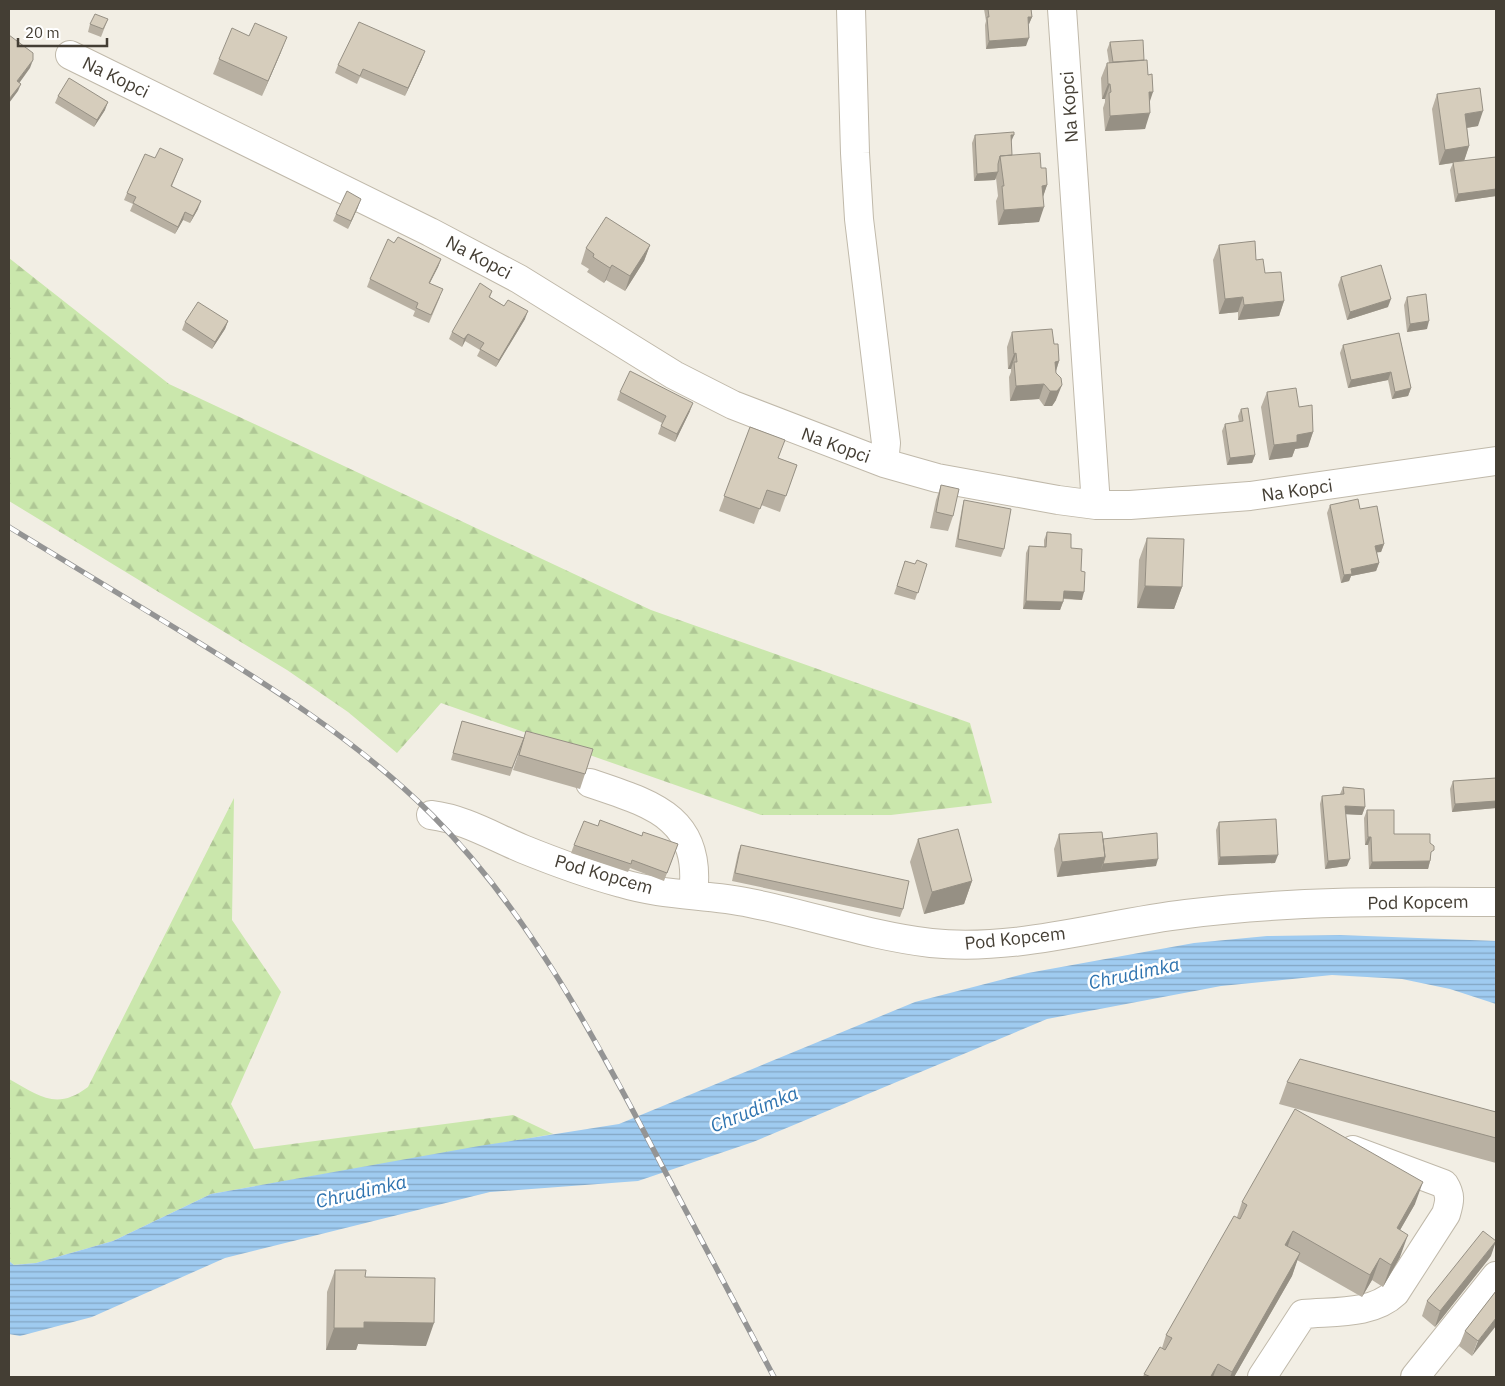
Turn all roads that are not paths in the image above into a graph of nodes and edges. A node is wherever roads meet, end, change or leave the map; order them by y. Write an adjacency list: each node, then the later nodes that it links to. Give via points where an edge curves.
1 (851, 9): 5 (street, Na Kopci, via 859,219 886,443)
2 (1062, 9): 6 (street, Na Kopci)
3 (70, 55): 5 (street, Na Kopci, via 519,278 674,375 733,405)
4 (1496, 461): 6 (street, Na Kopci, via 1250,496)
5 (884, 463): 6 (street, Na Kopci, via 967,485)
6 (1096, 505)
7 (590, 783): 9 (street, via 647,803 669,817 681,830 691,846 695,861)
8 (431, 814): 9 (street, Pod Kopcem, via 453,818 531,852 624,884)
9 (694, 896): 10 (street, Pod Kopcem, via 748,902 906,940 958,945 992,944 1243,907)
10 (1496, 902)
11 (1326, 1141): 13 (street, via 1434,1178 1444,1184 1450,1200 1446,1214 1386,1302 1373,1307 1303,1314)
12 (1496, 1276): 14 (street)
13 (1262, 1377)
14 (1415, 1377)

